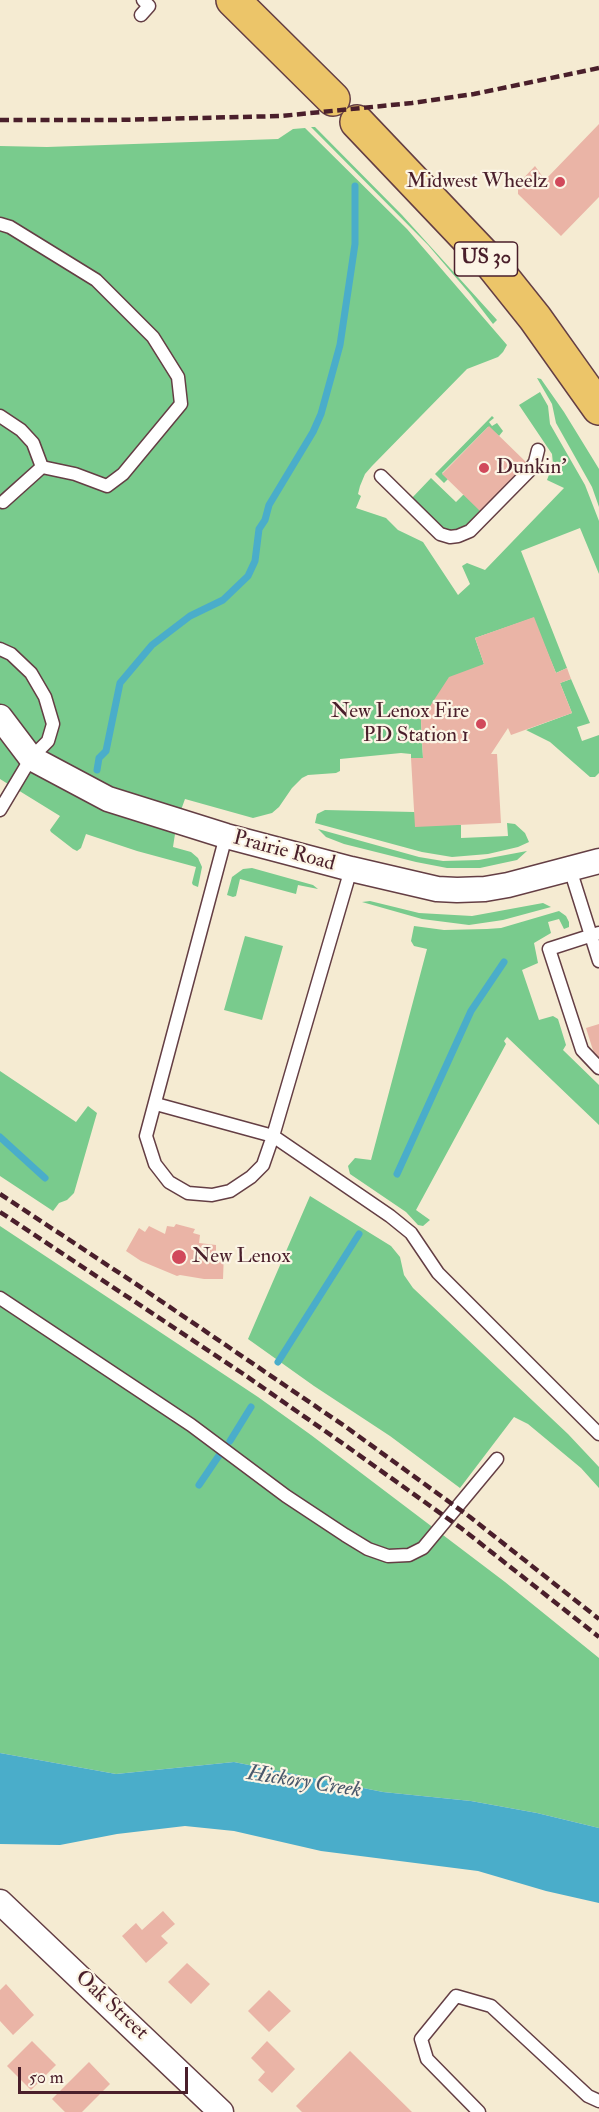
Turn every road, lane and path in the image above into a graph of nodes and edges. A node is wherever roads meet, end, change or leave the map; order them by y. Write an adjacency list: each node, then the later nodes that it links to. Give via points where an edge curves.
1 (142, 0): 3 (lane, via 149,6)
2 (233, 0): 4 (main road)
3 (141, 15)
4 (333, 99)
5 (357, 122): 7 (main road, US 30, via 490,264 535,318)
6 (0, 224): 10 (lane, via 96,280 153,337 178,377 181,404 123,474 106,486)
7 (599, 408)
8 (0, 416): 10 (lane, via 33,443)
9 (538, 450): 11 (lane, via 529,471 470,531 458,536 440,534)
10 (42, 467): 12 (lane)
11 (381, 476)
12 (1, 503)
13 (0, 649): 15 (lane, via 31,673 53,724 48,741)
14 (0, 717): 15 (street, Prairie Road)
15 (31, 758): 16 (lane); 17 (street, Prairie Road, via 108,799)
16 (0, 810)
17 (226, 836): 19 (street, Prairie Road); 24 (lane)
18 (599, 861): 20 (street, Prairie Road)
19 (351, 869): 20 (street, Prairie Road, via 457,890 485,889); 25 (lane)
20 (570, 869): 21 (lane)
21 (594, 934): 22 (lane); 23 (lane, via 549,949 582,1050)
22 (599, 961)
23 (599, 1068)
24 (156, 1104): 25 (lane); 25 (lane, via 147,1136 155,1164 169,1182 188,1193 212,1195 230,1191 251,1177 263,1165)
25 (273, 1136): 27 (lane, via 411,1233 438,1273)
26 (0, 1298): 28 (lane, via 191,1425 286,1496 368,1549 388,1556 409,1555 423,1548)
27 (599, 1434)
28 (497, 1459)
29 (0, 1902): 31 (street, Oak Street)
30 (599, 2101): 32 (lane, via 588,2096 491,2006 456,1996 421,2040 427,2059)
31 (221, 2112)
32 (478, 2112)

